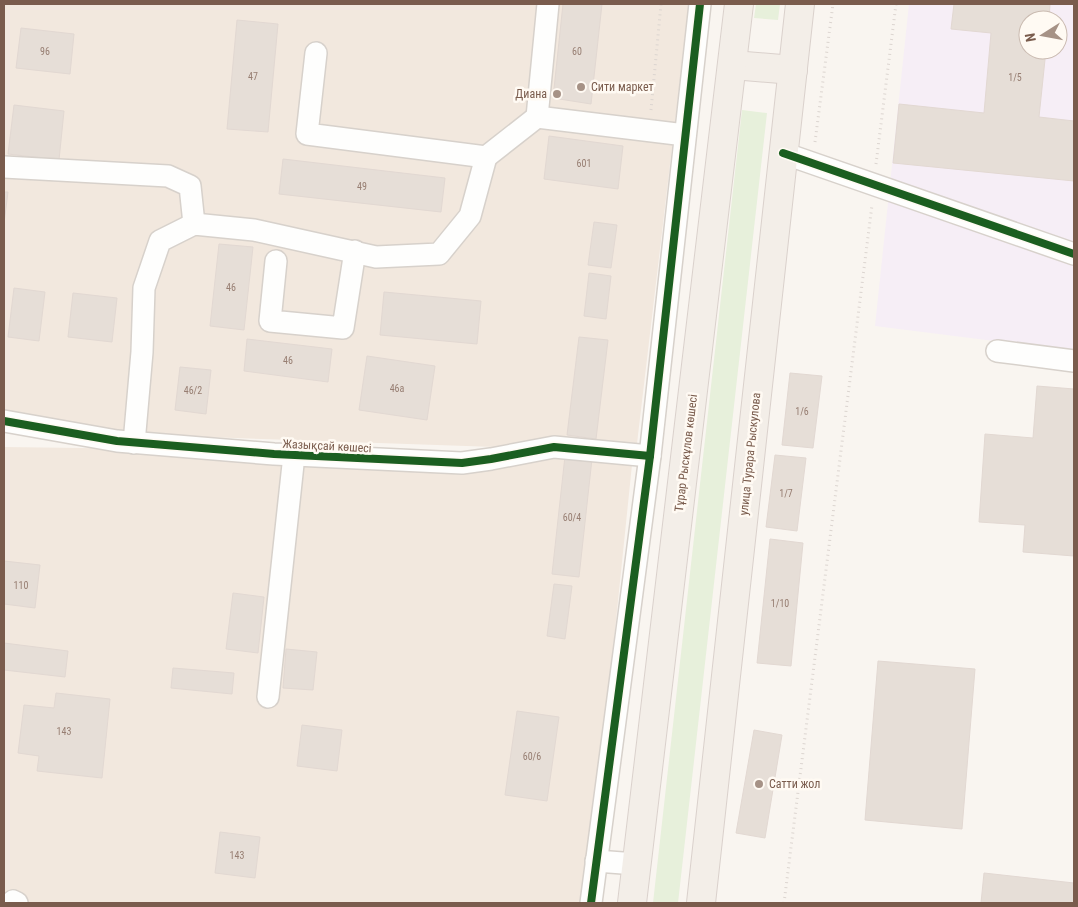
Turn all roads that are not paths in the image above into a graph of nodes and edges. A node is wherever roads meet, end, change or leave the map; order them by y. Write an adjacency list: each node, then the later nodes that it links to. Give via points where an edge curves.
1 (548, 4): 8 (street)
2 (700, 4): 9 (street)
3 (739, 4): 6 (main road, Тұрар Рыскұлов көшесі)
4 (800, 4): 7 (main road, улица Турара Рыскулова)
5 (316, 53): 11 (street, via 307,134)
6 (732, 65): 7 (main road); 25 (main road, Тұрар Рыскұлов көшесі)
7 (793, 70): 10 (main road, улица Турара Рыскулова)
8 (537, 117): 9 (street); 11 (street)
9 (685, 135): 22 (street)
10 (784, 153): 15 (street); 30 (main road, улица Турара Рыскулова)
11 (486, 157): 14 (street, via 470,216 438,254 376,257)
12 (4, 167): 13 (street, via 168,176 190,186)
13 (194, 224): 14 (street, via 254,230); 20 (street, via 160,241 144,288)
14 (355, 251): 16 (street, via 343,328 270,321)
15 (1074, 254)
16 (276, 261)
17 (997, 351): 18 (street)
18 (1074, 361)
19 (4, 421): 20 (street, Жазықсай көшесі)
20 (134, 442): 21 (street, Жазықсай көшесі)
21 (294, 455): 22 (street, Жазықсай көшесі, via 462,463 554,447); 23 (street)
22 (650, 456): 24 (street)
23 (268, 697)
24 (596, 861): 25 (street); 28 (street)
25 (636, 864): 29 (main road, Тұрар Рыскұлов көшесі)
26 (11, 903): 27 (street)
27 (17, 903)
28 (591, 903)
29 (632, 903)
30 (701, 903)

